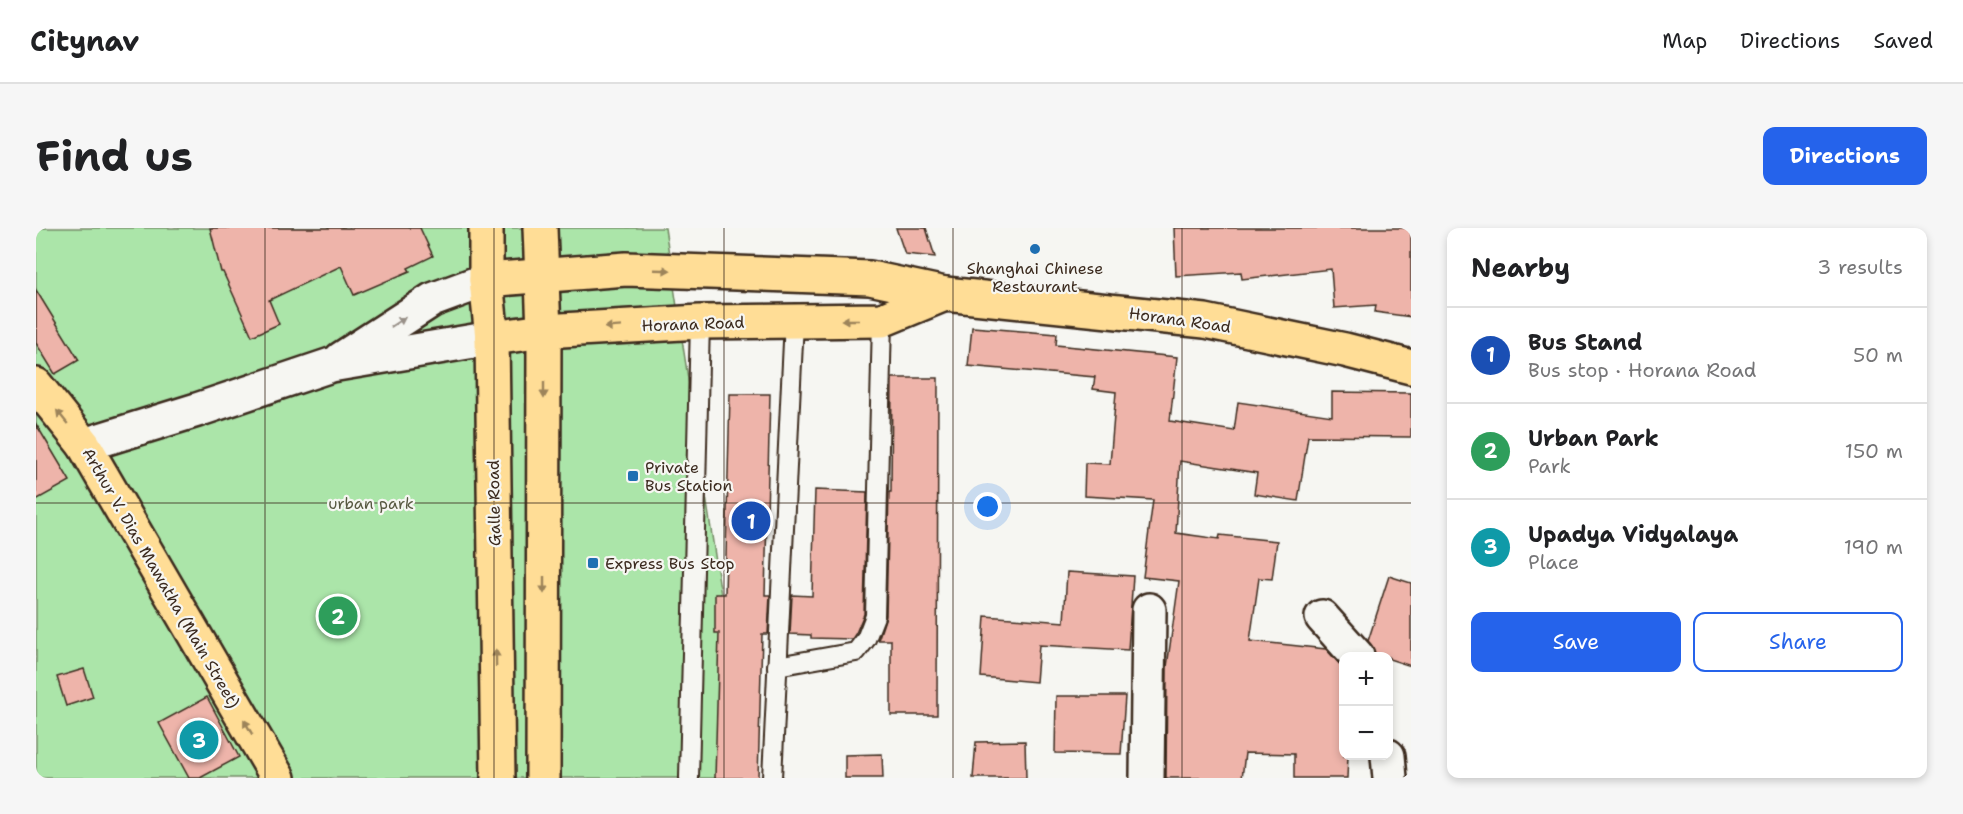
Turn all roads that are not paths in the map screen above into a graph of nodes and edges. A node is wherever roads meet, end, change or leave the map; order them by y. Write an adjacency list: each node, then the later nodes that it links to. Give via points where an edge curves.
1 (486, 228): 4 (main road, Galle Road)
2 (540, 228): 3 (main road)
3 (541, 276): 4 (main road, Horana Road); 5 (main road, Horana Road, one-way to 5, via 626,269 870,278); 9 (main road)
4 (486, 279): 10 (main road, Galle Road); 11 (main road, one-way to 4, via 432,300)
5 (945, 294): 6 (main road, Horana Road); 12 (main road, Horana Road, via 1205,321)
6 (882, 320): 7 (main road, Horana Road, one-way to 7); 18 (lane, via 875,616 856,652)
7 (794, 321): 8 (main road, Horana Road); 18 (lane)
8 (700, 322): 9 (main road, Horana Road, one-way to 9); 23 (lane)
9 (544, 331): 10 (main road, Horana Road); 22 (main road, one-way to 22)
10 (492, 338): 11 (main road); 21 (main road, Galle Road, one-way to 10)
11 (332, 365): 14 (main road)
12 (1411, 367)
13 (36, 384): 14 (main road, Arthur V. Dias Mawatha (Main Street), one-way to 13)
14 (84, 445): 20 (main road, Arthur V. Dias Mawatha (Main Street), one-way to 14)
15 (1149, 610): 25 (main road)
16 (1322, 617): 17 (main road)
17 (1353, 652)
18 (777, 666): 24 (lane)
19 (1388, 760): 26 (main road)
20 (278, 778)
21 (498, 778)
22 (543, 778)
23 (688, 778)
24 (772, 778)
25 (1147, 778)
26 (1390, 778)

